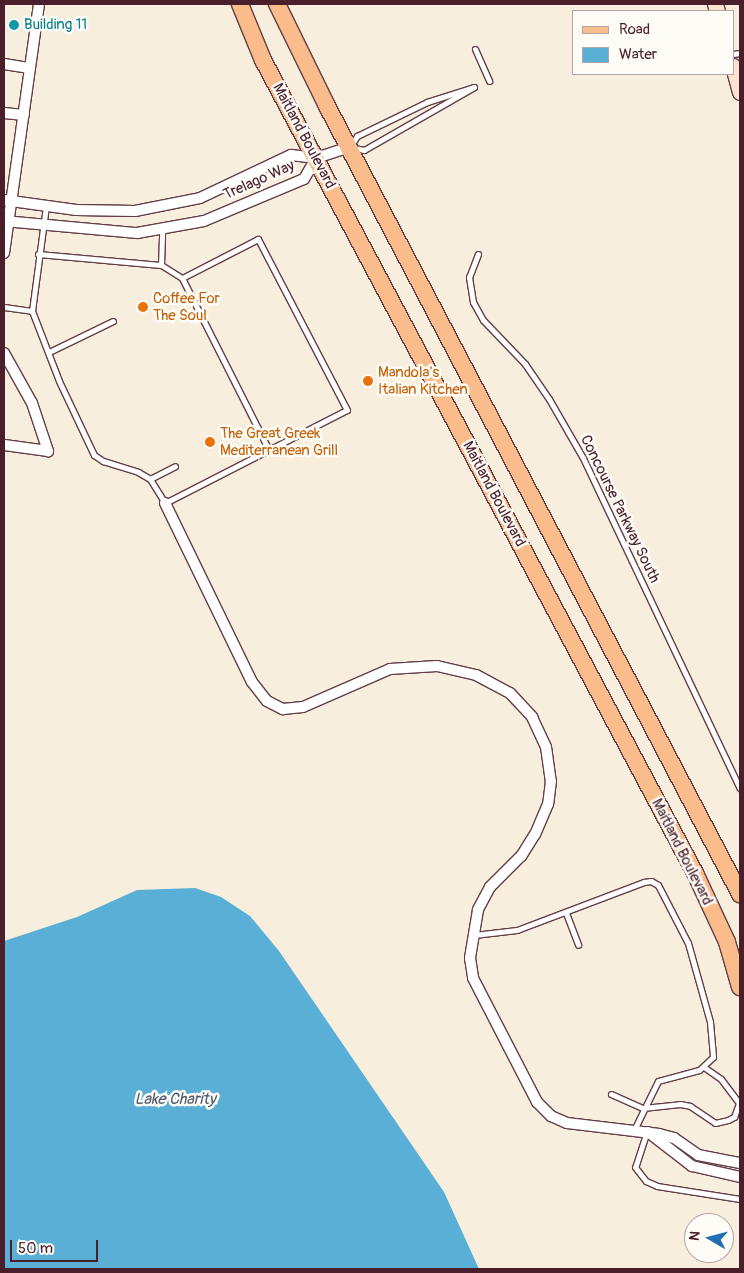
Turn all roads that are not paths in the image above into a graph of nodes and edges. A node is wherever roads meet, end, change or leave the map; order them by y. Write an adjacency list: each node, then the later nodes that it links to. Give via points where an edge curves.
1 (39, 4): 6 (street)
2 (240, 4): 13 (main road, Maitland Boulevard, via 263,60)
3 (277, 4): 12 (main road)
4 (475, 49): 8 (lane)
5 (4, 64): 6 (street)
6 (30, 68): 11 (street)
7 (734, 70): 9 (street)
8 (489, 81)
9 (740, 92)
10 (4, 113): 11 (street)
11 (24, 116): 14 (street)
12 (350, 147): 12 (lane, via 364,150 474,88 427,102 357,136); 13 (street); 35 (main road)
13 (316, 158): 15 (street, Trelago Way, via 291,155 200,198 135,211); 18 (street, Trelago Way, via 304,179 204,221); 39 (main road, Maitland Boulevard, via 695,873 727,942)
14 (9, 200): 15 (street, Trelago Way); 16 (street)
15 (46, 206): 17 (lane)
16 (6, 222): 17 (street, Trelago Way); 19 (street)
17 (42, 226): 18 (street, Trelago Way, via 137,233); 20 (lane)
18 (162, 229): 22 (lane)
19 (4, 253)
20 (38, 254): 22 (lane); 25 (lane)
21 (478, 254): 34 (lane, Concourse Parkway South, via 469,276 473,302 483,320 539,385 583,458)
22 (161, 265): 23 (lane)
23 (182, 278): 30 (lane); 30 (lane, via 258,239 340,396 347,410)
24 (4, 307): 25 (lane)
25 (32, 311): 27 (lane)
26 (113, 321): 27 (lane)
27 (48, 352): 32 (lane, via 94,454 103,461)
28 (4, 354): 29 (street, via 32,403 48,451)
29 (4, 445)
30 (269, 450): 33 (lane)
31 (175, 466): 32 (lane)
32 (150, 480): 33 (lane)
33 (165, 503): 37 (street, via 252,682 267,701 283,709 303,707 390,668 437,666 476,675 510,693 532,717 546,747 551,781 548,804 521,856 490,887 478,910)
34 (740, 788)
35 (740, 894)
36 (566, 913): 37 (lane, via 517,930); 38 (lane); 40 (lane, via 644,882 651,881 658,886 688,942 708,1014 713,1057)
37 (471, 936): 43 (street, via 473,978 537,1102 551,1116 567,1123)
38 (578, 945)
39 (740, 987)
40 (704, 1067): 42 (lane, via 658,1080); 42 (lane, via 721,1079 736,1098 738,1110 734,1117 715,1123 690,1106)
41 (611, 1094): 42 (lane)
42 (643, 1108): 43 (lane)
43 (634, 1130): 44 (street)
44 (647, 1131): 45 (street, via 674,1138 698,1155); 46 (street, via 692,1166); 47 (lane, via 635,1167 646,1181 657,1186)
45 (740, 1162)
46 (740, 1177)
47 (740, 1199)

